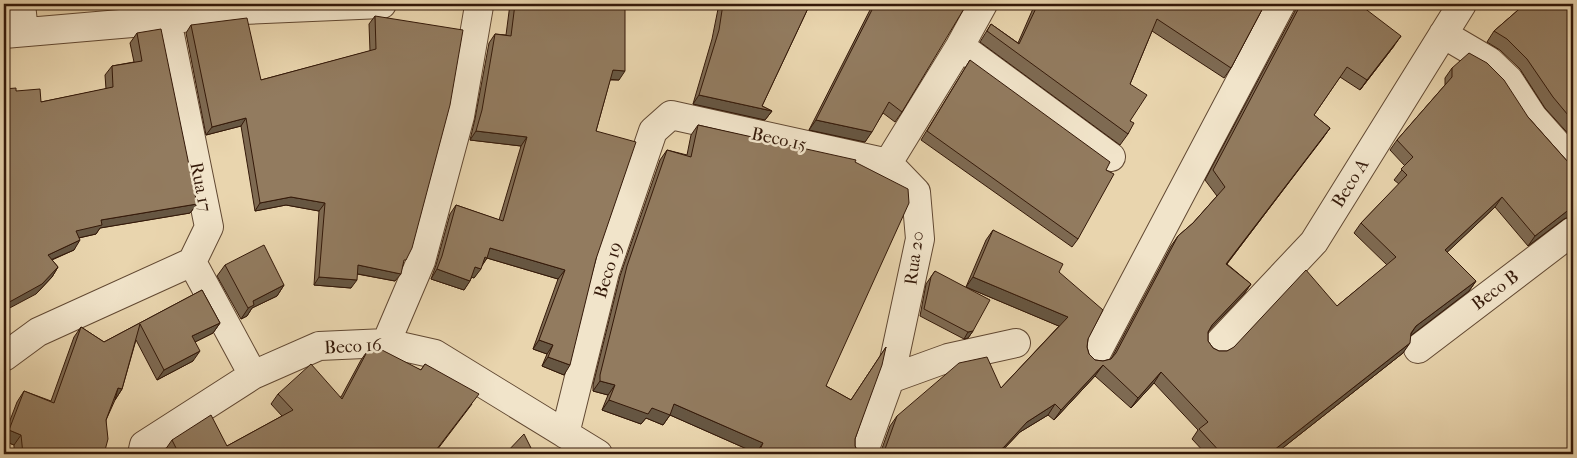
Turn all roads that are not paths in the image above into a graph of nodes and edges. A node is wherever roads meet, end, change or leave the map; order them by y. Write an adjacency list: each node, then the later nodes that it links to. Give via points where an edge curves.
1 (21, 4): 8 (lane)
2 (382, 4): 7 (lane, via 243,10)
3 (983, 4): 10 (lane)
4 (1282, 4): 21 (lane)
5 (1462, 4): 9 (lane, Beco A)
6 (479, 6): 17 (lane, via 460,116 421,261)
7 (168, 20): 8 (lane); 16 (lane, Rua 17, via 208,227)
8 (14, 33)
9 (1443, 34): 13 (lane, via 1489,61 1509,80 1533,117); 19 (lane, Beco A, via 1314,242)
10 (960, 46): 12 (lane); 14 (lane)
11 (671, 115): 14 (lane, Beco 15); 25 (lane, Beco 19, via 654,131 605,272)
12 (1111, 157)
13 (1573, 162)
14 (888, 163): 24 (lane, Rua 20, via 916,192 920,239)
15 (1573, 231): 20 (lane, Beco B)
16 (192, 262): 22 (lane, via 38,332); 23 (lane)
17 (386, 343): 23 (lane, Beco 16, via 320,346); 25 (lane, Beco 16, via 435,354)
18 (1016, 343): 24 (lane, via 948,358)
19 (1216, 346)
20 (1418, 349)
21 (1096, 356)
22 (4, 357)
23 (253, 375): 26 (lane, Beco 16, via 144,445)
24 (890, 379): 28 (lane, Rua 20)
25 (565, 434): 27 (lane, Beco 16)
26 (142, 454)
27 (598, 454)
28 (863, 454)

